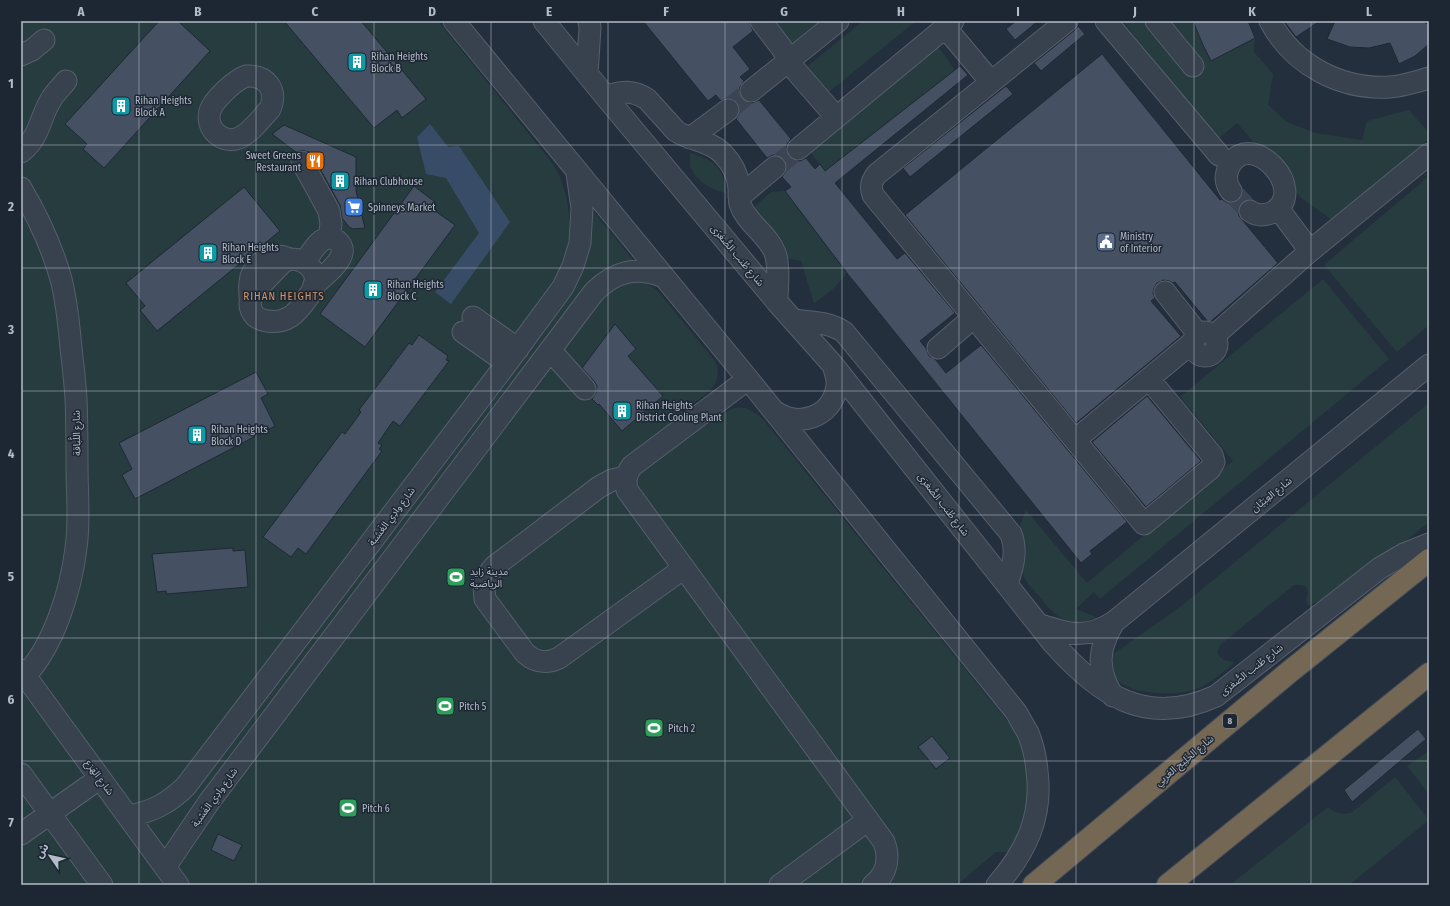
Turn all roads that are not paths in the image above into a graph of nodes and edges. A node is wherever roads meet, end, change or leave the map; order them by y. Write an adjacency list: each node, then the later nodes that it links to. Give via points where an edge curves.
1 (454, 21): 30 (street)
2 (544, 21): 15 (street, شارع طُنب الصُّغرَى)
3 (589, 21): 15 (street)
4 (761, 21): 13 (street)
5 (838, 21): 13 (street)
6 (1067, 21): 18 (street)
7 (1106, 21): 27 (street)
8 (1156, 21): 14 (street)
9 (1270, 21): 16 (street, via 1281,39 1295,54 1311,67 1330,77 1370,87 1411,84)
10 (949, 24): 18 (street); 22 (street)
11 (44, 40): 12 (street)
12 (21, 55)
13 (789, 60): 19 (street); 22 (street)
14 (1193, 66)
15 (587, 74): 20 (street, شارع طُنب الصُّغرَى)
16 (1429, 78)
17 (66, 81): 25 (street, via 52,97 36,135)
18 (991, 82): 43 (street, via 877,174 871,184 873,195)
19 (752, 91)
20 (605, 96): 23 (street, via 625,92 641,95 676,131); 42 (street, شارع طُنب الصُّغرَى)
21 (728, 110): 23 (street)
22 (836, 117): 24 (street)
23 (690, 138): 33 (street, via 711,145 729,161 737,179)
24 (798, 149)
25 (21, 152)
26 (1429, 154): 37 (street)
27 (1219, 155)
28 (302, 162): 36 (street, via 329,211)
29 (775, 167): 33 (street)
30 (577, 172): 39 (street); 49 (street, شارع وادِي الغَشبة, via 582,226 575,261 563,287)
31 (21, 188): 64 (street, شارع اللَّباقة, via 51,249 61,280 68,316 76,401 78,521 72,573 66,596 50,639 39,659)
32 (1231, 191): 34 (street, via 1226,178 1231,163 1244,154 1259,155 1266,159 1282,178 1285,186 1283,202)
33 (739, 197): 42 (street, via 743,211 775,252)
34 (1278, 208): 35 (street, via 1263,215); 37 (street)
35 (1250, 211)
36 (329, 238): 38 (street, via 320,242); 40 (street, via 338,241 343,254)
37 (1310, 252): 46 (street)
38 (298, 261): 40 (street, via 312,270); 40 (street, via 283,262 253,293 250,298 251,310 258,318 270,321 288,318 297,312)
39 (664, 277): 48 (street, شارع وادِي الغَشبة, via 644,271 623,272 602,283); 52 (street)
40 (314, 285)
41 (1165, 292): 46 (street)
42 (777, 302): 44 (street, شارع طُنب الصُّغرَى)
43 (974, 317): 47 (street); 56 (street)
44 (793, 320): 50 (street, شارع طُنب الصُّغرَى); 61 (street, via 826,324 844,332 1011,534 1015,552)
45 (468, 325): 49 (street)
46 (1202, 337): 53 (street)
47 (938, 348)
48 (550, 350): 54 (street); 73 (street, شارع وادِي الغَشبة, via 209,802)
49 (512, 356): 70 (street, شارع وادِي الغَشبة, via 186,786 154,810)
50 (833, 365): 55 (street, via 837,386 829,405 821,413 801,420 780,416); 61 (street, شارع طُنب الصُّغرَى)
51 (1429, 365): 62 (street, شارع العِبَيَّان)
52 (748, 379): 55 (street); 57 (street, via 632,466)
53 (1149, 379): 56 (street); 56 (street, via 1212,454 1214,462 1210,469 1144,524)
54 (584, 389)
55 (772, 410): 78 (street, via 1016,712 1028,734 1036,758 1039,784 1037,809 1030,834 1019,857)
56 (1075, 440)
57 (626, 477): 60 (street, via 627,490); 60 (street, via 612,480 599,487 495,566 485,580 486,598 532,660 541,663 551,662)
58 (1429, 544): 66 (street, شارع طُنب الصُّغرَى, via 1404,554 1380,568 1216,696 1191,706 1165,709 1139,706)
59 (1429, 560): 79 (highway, شارع الخَلِيج العَربِي / 8, via 1288,673)
60 (684, 568): 71 (street)
61 (1007, 585): 63 (street, شارع طُنب الصُّغرَى)
62 (1114, 622): 63 (street, شارع العِبَيَّان, via 1099,630 1083,634 1060,632); 66 (street, شارع العِبَيَّان, via 1102,646 1101,659 1106,685)
63 (1038, 624): 66 (street, شارع طُنب الصُّغرَى, via 1075,667)
64 (23, 673): 68 (street, شارع الهَزع)
65 (1429, 674): 80 (highway)
66 (1114, 696)
67 (21, 774): 69 (street)
68 (100, 778): 69 (street); 70 (street, شارع الهَزع)
69 (50, 814): 72 (street); 74 (street)
70 (128, 816): 73 (street, شارع الهَزع)
71 (868, 820): 76 (street); 77 (street, via 884,842 888,857 884,872)
72 (21, 834)
73 (165, 867): 75 (street, شارع الهَزع)
74 (102, 885)
75 (178, 885)
76 (780, 885)
77 (873, 885)
78 (997, 885)
79 (1034, 885)
80 (1168, 885)

